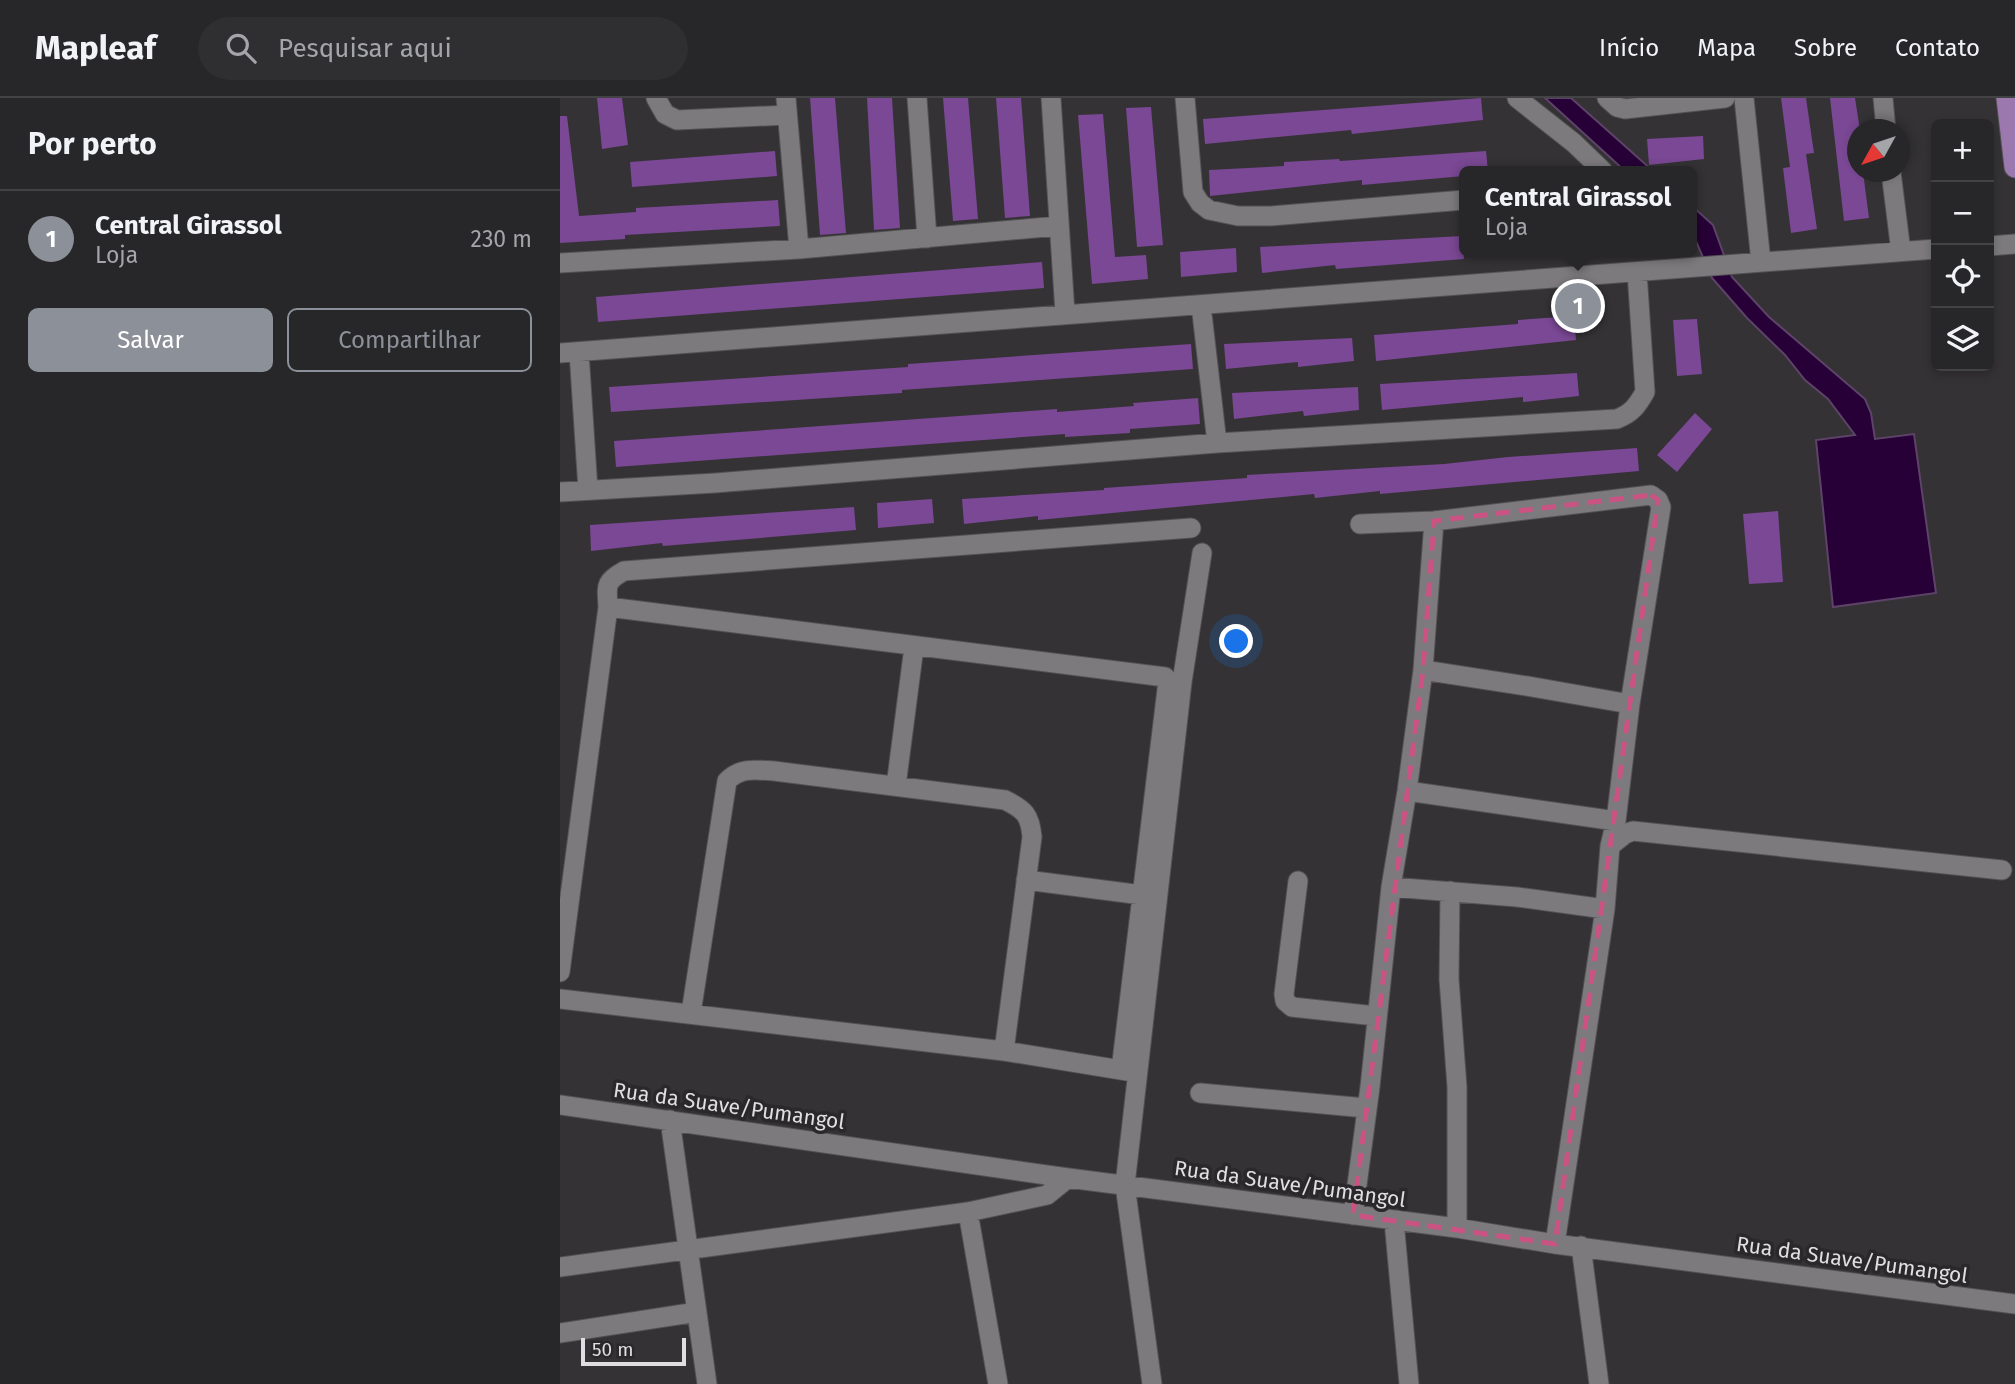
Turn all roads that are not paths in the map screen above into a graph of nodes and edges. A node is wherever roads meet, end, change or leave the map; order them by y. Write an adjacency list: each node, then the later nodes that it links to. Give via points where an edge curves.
1 (656, 98): 11 (street, via 665,114 677,120)
2 (917, 98): 18 (street)
3 (1056, 98): 17 (street)
4 (1185, 98): 16 (street, via 1193,192 1209,210 1271,216)
5 (1517, 98): 13 (street)
6 (1607, 98): 7 (street, via 1625,109)
7 (1724, 98)
8 (1744, 98): 25 (street)
9 (1883, 98): 12 (street)
10 (2007, 98): 14 (main road)
11 (787, 107): 21 (street)
12 (1885, 119)
13 (1598, 166)
14 (2015, 167)
15 (1892, 182): 23 (street)
16 (1459, 200)
17 (1058, 226): 18 (street); 29 (street)
18 (927, 238): 21 (street)
19 (2015, 244): 20 (street)
20 (1994, 246)
21 (800, 249): 26 (street)
22 (1931, 249): 23 (street)
23 (1901, 252): 25 (street)
24 (1681, 260): 25 (street, via 1707,267); 27 (street)
25 (1761, 262)
26 (560, 263)
27 (1637, 272): 28 (street); 31 (street, via 1644,392 1627,415)
28 (1201, 304): 29 (street); 31 (street)
29 (1065, 313): 30 (street)
30 (570, 352): 32 (street)
31 (1217, 443): 32 (street)
32 (588, 489): 33 (street)
33 (560, 492)
34 (1434, 521): 35 (street); 40 (street); 41 (street, via 1651,495 1658,500 1661,507)
35 (1360, 524)
36 (1191, 528): 38 (street, via 624,571 610,579)
37 (1202, 553): 58 (street)
38 (608, 607): 39 (street); 53 (street)
39 (914, 647): 42 (street); 51 (street, via 1165,677)
40 (1423, 670): 41 (street); 43 (street)
41 (1630, 704): 44 (street)
42 (896, 786): 47 (street, via 1005,800 1019,807 1030,820 1032,837); 55 (street, via 750,769 727,781)
43 (1407, 791): 44 (street); 49 (street)
44 (1616, 821): 45 (street)
45 (1610, 846): 46 (street, via 1633,831); 52 (street)
46 (2002, 870)
47 (1026, 880): 51 (street); 57 (street)
48 (1298, 881): 56 (street, via 1285,1001 1292,1007)
49 (1391, 887): 50 (street); 56 (street)
50 (1450, 891): 52 (street); 68 (street)
51 (1142, 895): 58 (street)
52 (1605, 909): 69 (street)
53 (560, 972)
54 (560, 999): 55 (street)
55 (691, 1013): 57 (street)
56 (1376, 1016): 61 (street)
57 (1004, 1051): 58 (street)
58 (1129, 1071): 64 (street)
59 (1200, 1093): 61 (street)
60 (560, 1105): 62 (street, Rua da Suave/Pumangol)
61 (1366, 1108): 66 (street)
62 (670, 1120): 63 (street, Rua da Suave/Pumangol); 71 (street)
63 (1068, 1178): 64 (street, Rua da Suave/Pumangol); 65 (street, via 1047,1195)
64 (1125, 1185): 66 (street, Rua da Suave/Pumangol); 78 (street)
65 (968, 1212): 71 (street); 77 (street)
66 (1353, 1216): 67 (street, Rua da Suave/Pumangol)
67 (1394, 1221): 68 (street, Rua da Suave/Pumangol); 79 (street)
68 (1457, 1228): 69 (street, Rua da Suave/Pumangol)
69 (1555, 1244): 70 (street, Rua da Suave/Pumangol)
70 (1581, 1246): 73 (street, Rua da Suave/Pumangol); 80 (street)
71 (687, 1252): 72 (street); 74 (street)
72 (560, 1268)
73 (2015, 1304)
74 (697, 1312): 75 (street); 76 (street)
75 (560, 1333)
76 (707, 1384)
77 (999, 1384)
78 (1152, 1384)
79 (1409, 1384)
80 (1599, 1384)

